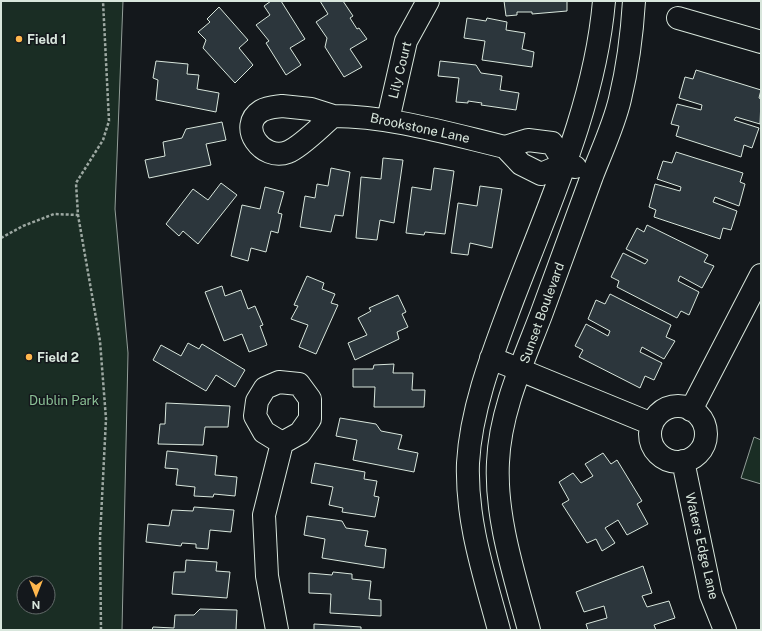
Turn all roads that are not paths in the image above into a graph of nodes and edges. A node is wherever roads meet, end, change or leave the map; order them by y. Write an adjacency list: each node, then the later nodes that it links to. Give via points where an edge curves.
1 (428, 1): 7 (street, Lily Court, via 406,41)
2 (604, 1): 9 (street, via 591,85)
3 (634, 1): 10 (street, Sunset Boulevard, via 620,100)
4 (678, 18): 5 (street)
5 (761, 42)
6 (333, 116): 7 (street, Brookstone Lane)
7 (388, 120): 8 (street, Brookstone Lane)
8 (505, 147): 9 (street, via 521,164 541,174); 9 (street, Brookstone Lane, via 528,140 552,143)
9 (565, 164): 10 (street); 12 (street)
10 (593, 174): 13 (street, Sunset Boulevard)
11 (761, 275): 14 (street)
12 (490, 358): 13 (street); 19 (street, via 475,416 468,464 475,543)
13 (520, 371): 15 (street); 20 (street, Sunset Boulevard, via 506,410 498,480 506,541)
14 (691, 410): 15 (street, via 674,406 658,414); 17 (street, via 699,416 706,434 699,452)
15 (652, 424): 17 (street, via 650,438 658,454 674,462)
16 (282, 443): 18 (street, via 264,515 267,576)
17 (683, 461): 21 (street, Waters Edge Lane, via 711,595)
18 (277, 630)
19 (499, 630)
20 (529, 630)
21 (725, 630)

